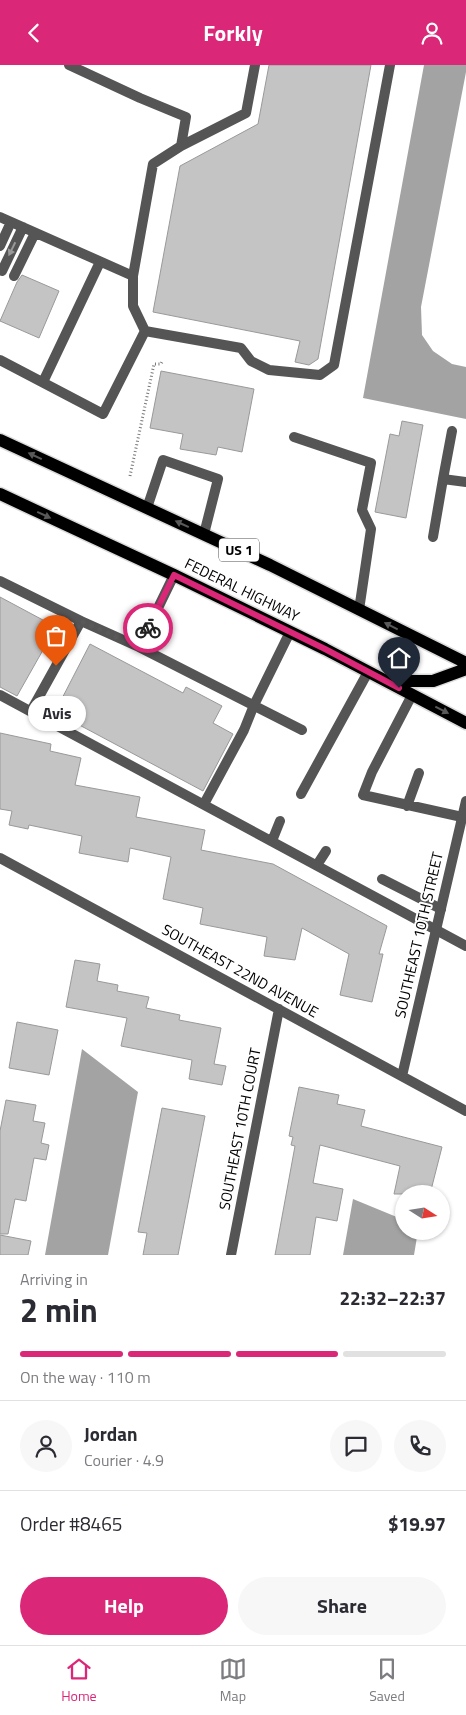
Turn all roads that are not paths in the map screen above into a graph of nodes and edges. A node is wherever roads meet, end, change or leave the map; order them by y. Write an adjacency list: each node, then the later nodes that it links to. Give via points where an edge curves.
1 (69, 65): 4 (street, via 186,117)
2 (255, 65): 4 (street, via 246,113)
3 (390, 65): 14 (street, via 334,365 320,375 269,370 251,361 241,348)
4 (181, 146): 13 (street, via 153,164)
5 (0, 217): 6 (street)
6 (11, 222): 7 (street); 9 (street)
7 (23, 227): 8 (street); 11 (street, one-way to 11)
8 (35, 233): 10 (street); 12 (street)
9 (0, 246)
10 (100, 261): 13 (street); 16 (street)
11 (2, 271)
12 (14, 276)
13 (133, 276): 14 (street, via 132,306)
14 (145, 331): 16 (street, via 103,414)
15 (0, 360): 16 (street)
16 (43, 382)
17 (452, 431): 20 (street)
18 (294, 437): 28 (street, via 371,463 362,510 371,529)
19 (0, 440): 23 (main road, US 1, one-way to 19)
20 (443, 479): 21 (street); 25 (street)
21 (466, 482)
22 (0, 494): 26 (main road, FEDERAL HIGHWAY, one-way to 26)
23 (147, 508): 24 (main road, US 1, one-way to 23); 24 (street, via 163,460 218,479)
24 (204, 534): 28 (main road, US 1)
25 (433, 537)
26 (174, 575): 30 (main road, FEDERAL HIGHWAY); 31 (street)
27 (0, 581): 29 (street)
28 (359, 610): 32 (main road, US 1, one-way to 28)
29 (81, 621): 31 (street); 39 (street)
30 (290, 632): 34 (main road, FEDERAL HIGHWAY); 38 (street)
31 (139, 647): 38 (street)
32 (466, 663)
33 (466, 669): 35 (main road, via 433,681)
34 (368, 672): 35 (main road, FEDERAL HIGHWAY); 43 (street)
35 (386, 681): 37 (main road, FEDERAL HIGHWAY)
36 (0, 695): 39 (street)
37 (412, 695): 40 (main road, FEDERAL HIGHWAY, one-way to 40); 46 (street, via 362,795)
38 (254, 705): 41 (street); 45 (street)
39 (31, 711): 45 (street)
40 (466, 723)
41 (302, 730)
42 (419, 773): 46 (street)
43 (301, 795)
44 (466, 801): 47 (street, SOUTHEAST 10TH STREET)
45 (204, 804): 49 (street)
46 (407, 806): 47 (street)
47 (462, 817): 54 (street, SOUTHEAST 10TH STREET)
48 (280, 821): 49 (street)
49 (272, 841): 52 (street)
50 (326, 851): 52 (street)
51 (0, 857): 57 (street, SOUTHEAST 22ND AVENUE)
52 (317, 865): 55 (street)
53 (382, 879): 54 (street)
54 (441, 909): 55 (street, SOUTHEAST 10TH STREET)
55 (436, 929): 56 (street); 58 (street, SOUTHEAST 10TH STREET)
56 (466, 946)
57 (279, 1009): 58 (street, SOUTHEAST 22ND AVENUE); 60 (street, SOUTHEAST 10TH COURT)
58 (402, 1076): 59 (street, SOUTHEAST 22ND AVENUE)
59 (466, 1111)
60 (231, 1255)

